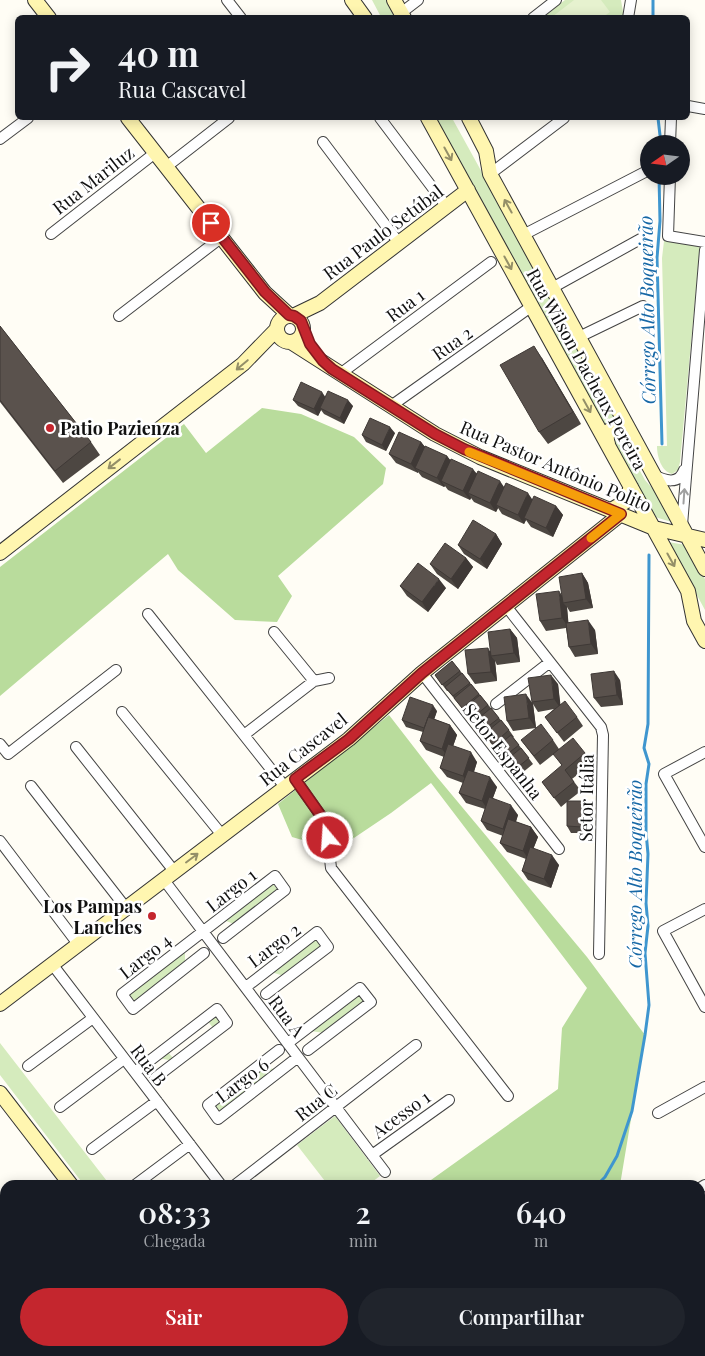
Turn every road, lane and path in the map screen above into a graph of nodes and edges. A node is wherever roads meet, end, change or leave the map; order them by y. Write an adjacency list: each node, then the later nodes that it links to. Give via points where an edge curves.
1 (227, 0): 9 (street)
2 (352, 0): 10 (main road)
3 (394, 0): 11 (main road)
4 (418, 0): 11 (street)
5 (556, 0): 12 (street)
6 (38, 1): 8 (main road)
7 (629, 2): 13 (street)
8 (47, 15)
9 (239, 15)
10 (363, 15)
11 (402, 15)
12 (538, 15)
13 (628, 15)
14 (690, 106): 15 (street)
15 (705, 109)
16 (25, 120): 25 (street)
17 (130, 120): 27 (main road, Rua Pastor Antônio Polito)
18 (226, 120): 28 (street)
19 (382, 120): 33 (street)
20 (429, 120): 32 (main road, Rua Wilson Dacheux Pereira, one-way to 32)
21 (470, 120): 29 (main road, Rua Wilson Dacheux Pereira, via 486,151)
22 (561, 120): 29 (street)
23 (671, 120): 24 (street)
24 (670, 135)
25 (0, 139)
26 (323, 142): 39 (street)
27 (155, 152): 28 (main road, Rua Pastor Antônio Polito); 34 (street, Rua Mariluz)
28 (166, 167): 36 (main road, Rua Pastor Antônio Polito)
29 (490, 174): 35 (main road, Rua Wilson Dacheux Pereira, one-way to 29)
30 (640, 175): 35 (street)
31 (670, 185): 38 (street, via 668,236)
32 (468, 190): 33 (main road, Rua Paulo Setúbal); 44 (main road, Rua Wilson Dacheux Pereira, one-way to 44)
33 (447, 207): 39 (main road, Rua Paulo Setúbal)
34 (51, 234)
35 (523, 235): 42 (main road, Rua Wilson Dacheux Pereira)
36 (222, 237): 43 (main road, Rua Pastor Antônio Polito); 46 (street)
37 (644, 237): 42 (street)
38 (705, 242)
39 (399, 243): 47 (main road, Rua Paulo Setúbal)
40 (705, 250): 56 (street)
41 (490, 262): 52 (street, Rua 1)
42 (552, 288): 49 (main road, Rua Wilson Dacheux Pereira)
43 (265, 292): 47 (main road, Rua Pastor Antônio Polito); 48 (main road, Rua Pastor Antônio Polito)
44 (532, 306): 53 (street, Rua 2); 55 (main road, Rua Wilson Dacheux Pereira, one-way to 55)
45 (642, 306): 49 (street)
46 (119, 316)
47 (297, 322): 48 (main road, via 282,318); 50 (main road, via 299,338); 51 (main road, Rua Pastor Antônio Polito)
48 (276, 327): 50 (main road, via 279,338); 63 (main road, one-way to 63, via 243,364)
49 (579, 338): 54 (main road, Rua Wilson Dacheux Pereira)
50 (291, 342): 51 (main road, Rua Pastor Antônio Polito)
51 (323, 361): 52 (main road, Rua Pastor Antônio Polito)
52 (340, 374): 53 (main road, Rua Pastor Antônio Polito)
53 (391, 406): 59 (main road, Rua Pastor Antônio Polito, via 480,457)
54 (630, 432): 55 (main road, via 623,426 610,429 606,436); 57 (main road, Rua Wilson Dacheux Pereira)
55 (608, 444): 58 (main road, Rua Wilson Dacheux Pereira)
56 (686, 467): 57 (street, via 682,476 674,481); 61 (street, one-way to 56)
57 (654, 475): 61 (main road, Rua Wilson Dacheux Pereira)
58 (631, 487): 59 (main road, Rua Cascavel, via 625,502); 60 (main road, Rua Wilson Dacheux Pereira)
59 (616, 512): 60 (main road, Rua Pastor Antônio Polito); 65 (main road, Rua Cascavel)
60 (654, 528): 61 (main road, Rua Pastor Antônio Polito); 68 (main road, Rua Wilson Dacheux Pereira, one-way to 68, via 688,592 694,621)
61 (685, 531): 62 (main road, Rua Pastor Antônio Polito); 64 (main road, Rua Wilson Dacheux Pereira)
62 (705, 540)
63 (0, 553)
64 (705, 566)
65 (506, 606): 69 (street, Setor Itália); 71 (main road, Rua Cascavel)
66 (148, 614): 76 (street)
67 (274, 632): 73 (street)
68 (705, 641)
69 (550, 662): 74 (street); 96 (street, Setor Itália, via 596,720 603,735)
70 (116, 670): 77 (street, via 8,754)
71 (422, 673): 80 (main road, Rua Cascavel, via 349,739); 85 (street, Setor Espanha)
72 (329, 678): 73 (street)
73 (314, 681): 76 (street)
74 (496, 704)
75 (122, 712): 82 (street)
76 (244, 734): 80 (street)
77 (0, 744)
78 (76, 747): 86 (street, Rua A)
79 (705, 752): 84 (street, via 664,774)
80 (290, 783): 82 (main road, Rua Cascavel); 123 (street, via 326,823 331,868)
81 (31, 786): 87 (street)
82 (222, 835): 86 (main road, Rua Cascavel, one-way to 82)
83 (0, 841): 94 (street)
84 (705, 848)
85 (559, 849)
86 (169, 876): 87 (main road, Rua Cascavel); 91 (street, Rua A)
87 (126, 908): 94 (main road, Rua Cascavel)
88 (705, 909): 104 (street, via 664,931)
89 (216, 922): 90 (street); 90 (street, Largo 1, via 275,876 285,890); 91 (street, Largo 1)
90 (236, 928): 92 (street, Largo 1)
91 (203, 932): 93 (street, Largo 4); 101 (street, Rua A)
92 (223, 938)
93 (189, 942): 98 (street); 98 (street, Largo 4, via 122,994 133,1009)
94 (78, 944): 97 (main road, Rua Cascavel)
95 (204, 953): 98 (street, Largo 4)
96 (599, 954)
97 (52, 964): 103 (main road, Rua Cascavel); 105 (street, Rua B)
98 (190, 964)
99 (263, 974): 100 (street); 100 (street, Largo 2, via 317,932 328,947); 101 (street, Largo 2)
100 (285, 980): 102 (street, Largo 2)
101 (246, 987): 108 (street, Rua A)
102 (266, 994)
103 (0, 1004)
104 (705, 1008)
105 (93, 1018): 113 (street, Rua B); 117 (street)
106 (302, 1032): 107 (street); 107 (street, via 360,988 370,1002); 108 (street)
107 (326, 1036): 111 (street)
108 (288, 1043): 112 (street, Rua A)
109 (416, 1045): 127 (street, Rua C)
110 (279, 1050): 116 (street, Largo 6)
111 (308, 1050)
112 (298, 1057): 118 (street, Largo 6); 127 (street, Rua A)
113 (124, 1059): 119 (street, Rua B); 126 (street)
114 (152, 1059): 115 (street); 115 (street, via 216,1009 228,1024); 119 (street)
115 (174, 1064): 120 (street)
116 (260, 1064): 118 (street); 118 (street, Largo 6, via 208,1105 218,1119)
117 (28, 1066)
118 (286, 1067)
119 (134, 1072): 125 (street, Rua B)
120 (155, 1078)
121 (705, 1087): 128 (street)
122 (0, 1093): 133 (main road)
123 (508, 1096)
124 (450, 1100): 131 (street, Acesso 1)
125 (157, 1102): 129 (street, Rua B); 130 (street)
126 (60, 1107)
127 (336, 1107): 131 (street, Rua A); 136 (street, Rua C)
128 (658, 1113)
129 (190, 1144): 134 (street); 135 (street, Rua B)
130 (92, 1149)
131 (372, 1155): 132 (street, Rua A)
132 (385, 1172)
133 (67, 1180)
134 (142, 1180)
135 (217, 1180)
136 (241, 1180)

